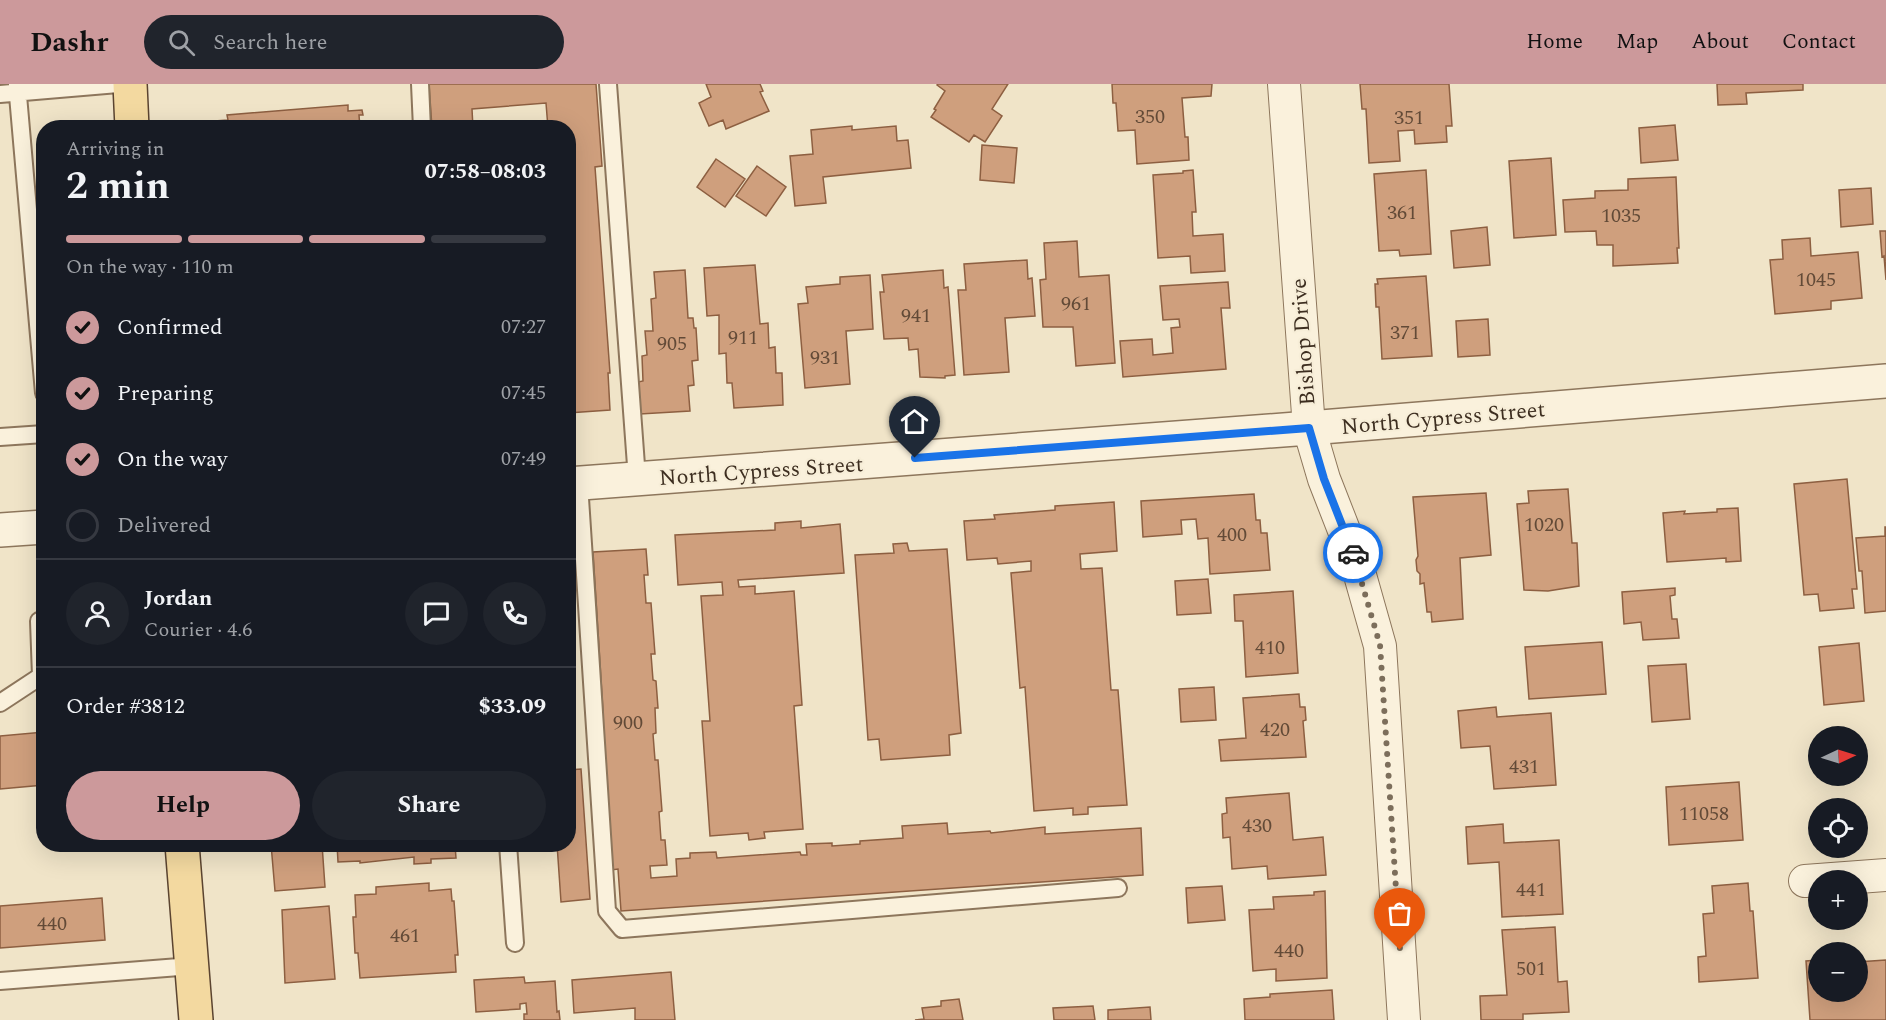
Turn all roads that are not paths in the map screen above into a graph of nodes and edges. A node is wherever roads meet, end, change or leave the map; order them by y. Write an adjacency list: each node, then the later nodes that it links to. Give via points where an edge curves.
1 (118, 84): 6 (lane)
2 (130, 84): 8 (main road)
3 (420, 84): 9 (lane)
4 (608, 84): 15 (lane)
5 (1284, 84): 12 (street, Bishop Drive)
6 (17, 88): 7 (lane); 10 (lane)
7 (0, 94)
8 (132, 120)
9 (422, 120)
10 (36, 303)
11 (1886, 381): 12 (street, North Cypress Street)
12 (1309, 428): 15 (street, North Cypress Street); 31 (street, Bishop Drive, via 1356,561 1380,645)
13 (36, 435): 14 (lane)
14 (0, 437)
15 (637, 479): 16 (street, North Cypress Street)
16 (576, 484)
17 (576, 510): 26 (lane, via 607,912 622,929)
18 (36, 528): 19 (street)
19 (0, 530)
20 (36, 679): 21 (lane)
21 (0, 703)
22 (183, 852): 28 (main road)
23 (509, 852): 27 (lane)
24 (1886, 875): 25 (street)
25 (1805, 880)
26 (1118, 888)
27 (515, 943)
28 (192, 966): 29 (lane); 30 (main road)
29 (0, 981)
30 (196, 1020)
31 (1404, 1020)

